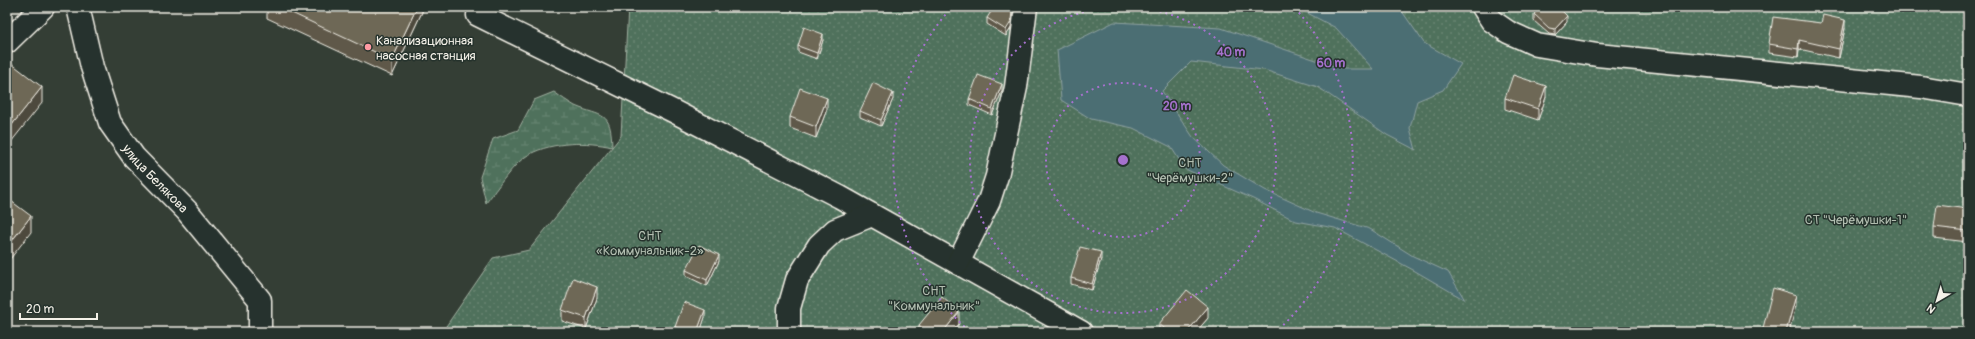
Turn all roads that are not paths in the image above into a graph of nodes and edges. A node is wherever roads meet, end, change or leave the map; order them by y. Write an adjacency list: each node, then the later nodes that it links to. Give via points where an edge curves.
1 (43, 7): 6 (street)
2 (78, 7): 10 (street, улица Белякова, via 92,67 110,123 134,157 187,211 260,300)
3 (1026, 7): 9 (street, via 1016,87 997,176 989,201)
4 (1483, 7): 7 (street, via 1492,21 1508,32 1537,45 1597,55 1921,87)
5 (478, 15): 8 (street, via 673,111)
6 (7, 42)
7 (1968, 94)
8 (872, 215): 9 (street); 11 (street, via 835,230 819,246 797,280 789,308)
9 (958, 263): 12 (street)
10 (260, 332)
11 (789, 332)
12 (1081, 332)

